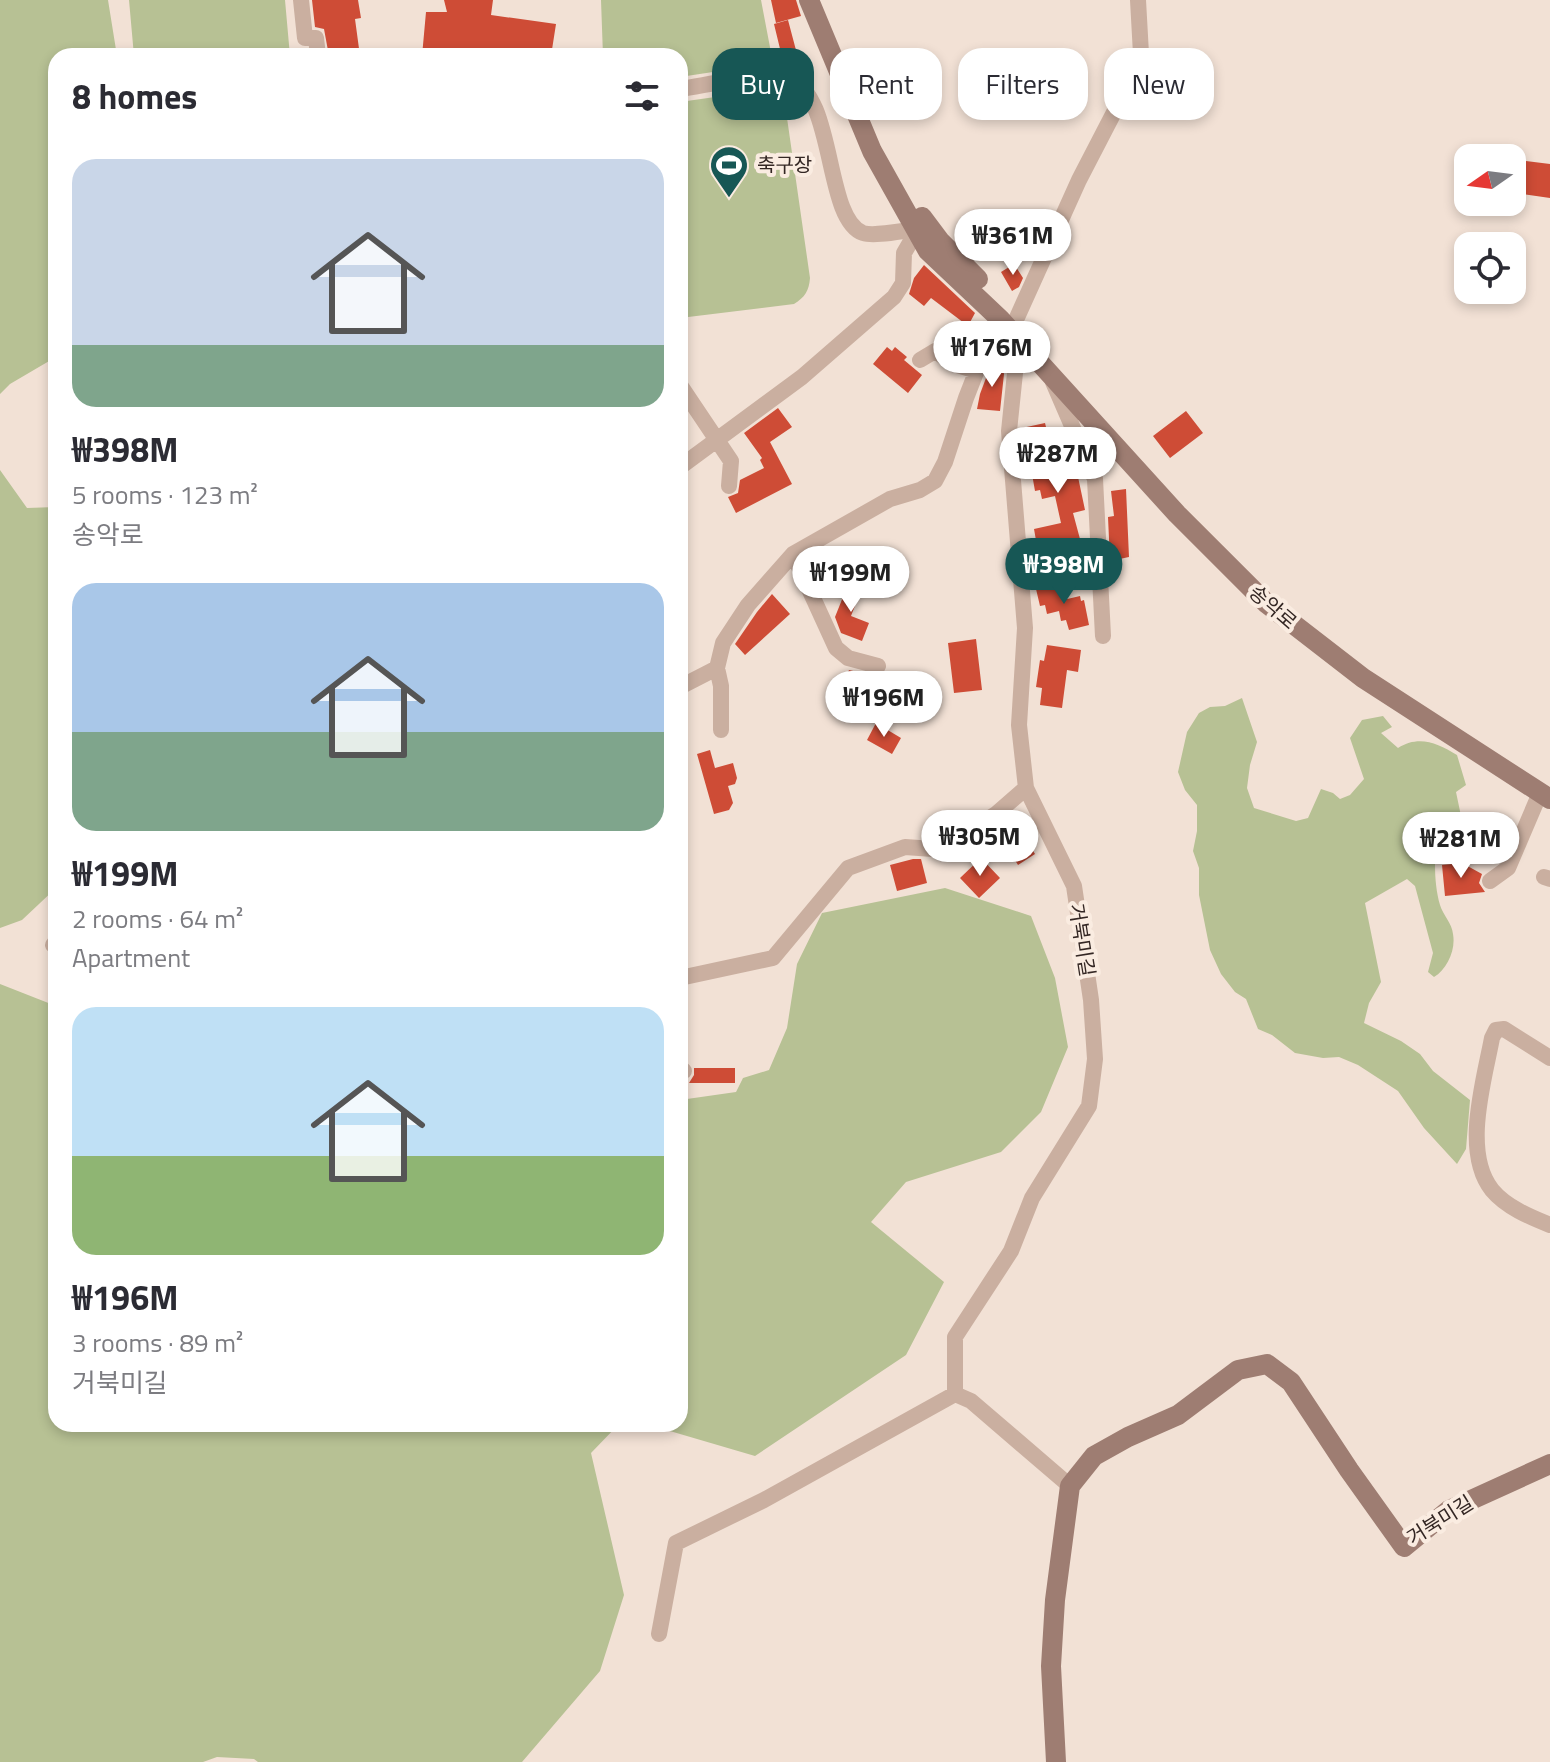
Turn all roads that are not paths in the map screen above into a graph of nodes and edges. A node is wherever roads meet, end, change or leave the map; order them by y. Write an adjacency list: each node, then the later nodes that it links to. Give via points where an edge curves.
1 (301, 0): 5 (street, via 305,38 316,38)
2 (809, 0): 7 (main road, 송악로, via 872,151)
3 (816, 0): 8 (main road, via 907,192 940,241 989,291)
4 (1138, 0): 8 (street, via 1141,54)
5 (317, 48)
6 (688, 88): 7 (street, via 771,76 800,84 825,137 851,226 866,234)
7 (918, 229): 8 (main road, 송악로, via 928,251); 13 (street, via 904,253 903,283 894,297 802,377)
8 (1003, 326): 10 (main road, 송악로); 11 (street); 22 (street, 거북미길, via 1015,373 1009,431 1025,628 1019,725); 23 (main road, via 1287,611 1348,659)
9 (920, 360): 11 (street, via 935,351)
10 (1048, 370): 17 (street, 송악로, via 1095,479); 23 (main road, 송악로, via 1177,514 1266,603 1363,678)
11 (977, 371): 16 (street, via 935,481 890,499)
12 (688, 396): 13 (street)
13 (718, 439): 14 (street); 15 (street, via 731,461)
14 (688, 461)
15 (729, 486)
16 (793, 554): 18 (street, via 836,648 848,658); 19 (street, via 748,605 723,643)
17 (1103, 636)
18 (878, 666)
19 (717, 668): 20 (street); 21 (street)
20 (688, 683)
21 (721, 730)
22 (1026, 788): 25 (street, via 996,814 933,849 905,847 848,868 773,958); 28 (street, 거북미길, via 1074,886 1095,1059 1089,1106 1032,1198 1011,1251 955,1337)
23 (1547, 794): 24 (street, via 1508,868)
24 (1490, 881)
25 (688, 976)
26 (1550, 1058): 27 (street, via 1504,1029 1496,1030 1477,1139 1478,1160 1493,1191)
27 (1550, 1225)
28 (955, 1394): 30 (street, via 971,1401); 31 (street, via 676,1543)
29 (1550, 1464): 30 (main road, 거북미길, via 1449,1510 1404,1547 1291,1382 1267,1364 1238,1370 1178,1415 1094,1456)
30 (1070, 1486): 32 (main road, via 1051,1666)
31 (659, 1634)
32 (1056, 1762)

